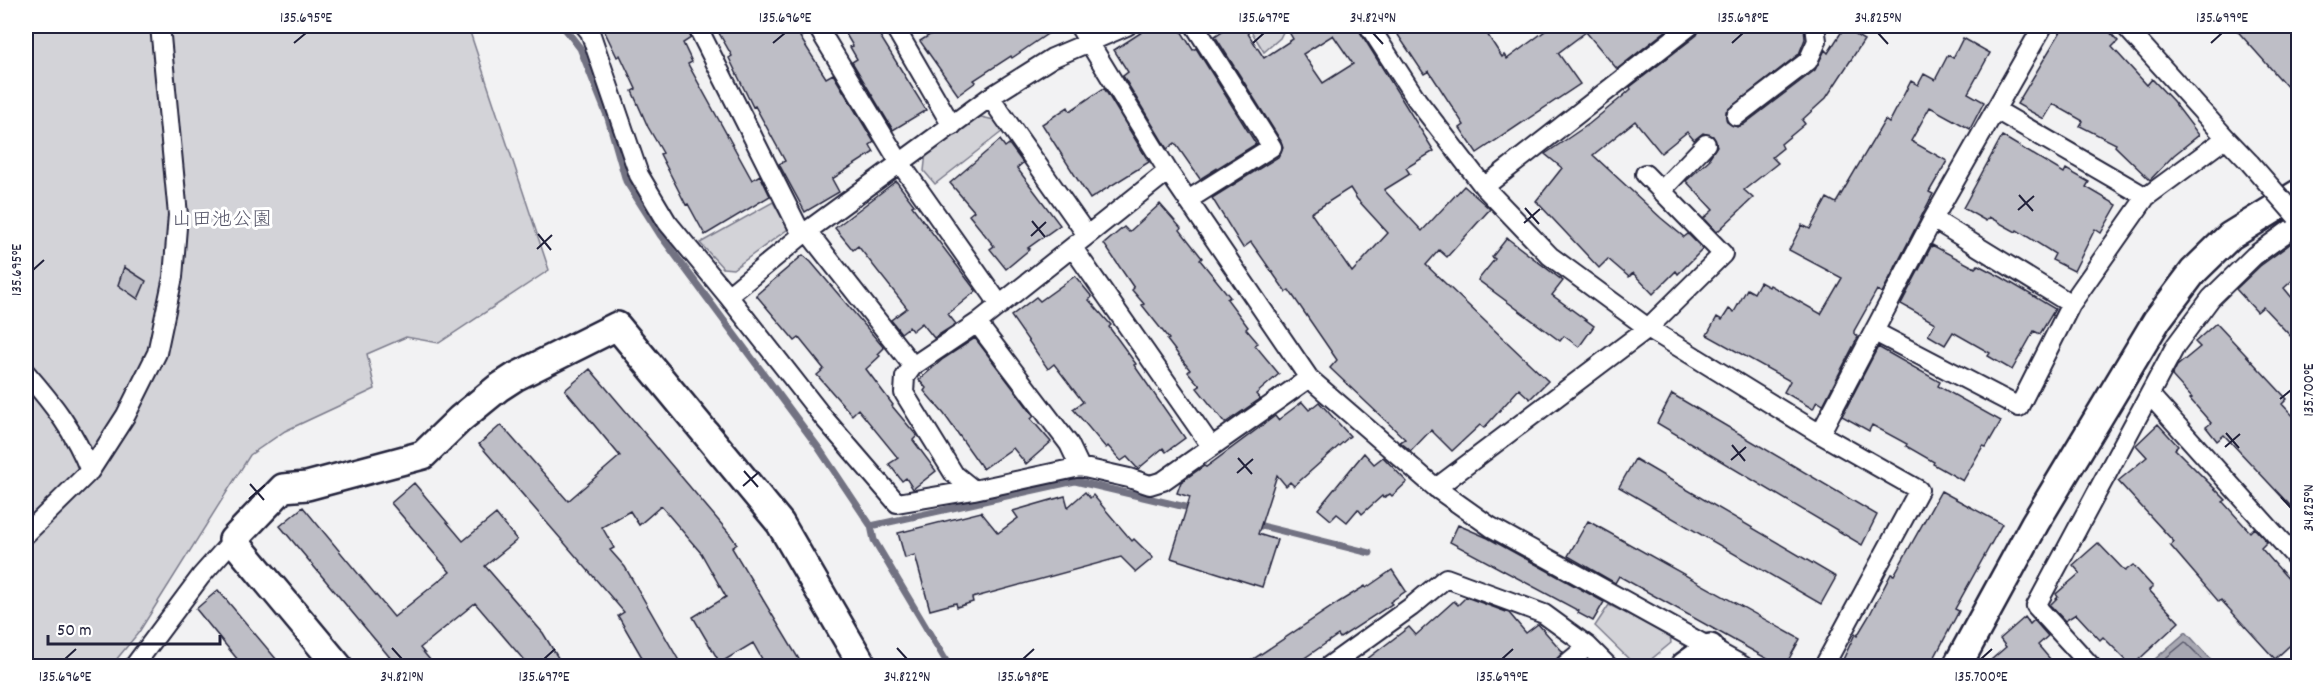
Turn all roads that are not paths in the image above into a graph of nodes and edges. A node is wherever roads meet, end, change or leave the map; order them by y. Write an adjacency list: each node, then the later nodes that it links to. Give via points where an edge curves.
1 (160, 26): 46 (street, via 178,215 173,277 157,353 126,415)
2 (585, 26): 33 (street, via 639,175 667,222)
3 (697, 26): 30 (street)
4 (817, 26): 21 (street)
5 (1079, 26): 14 (street)
6 (1127, 26): 14 (street)
7 (1195, 26): 27 (street, via 1272,147)
8 (1369, 26): 24 (street, via 1417,100)
9 (1690, 26): 24 (street)
10 (1815, 26): 17 (street, via 1817,41 1808,61)
11 (2043, 26): 16 (street)
12 (2125, 26): 19 (street)
13 (902, 29): 18 (street)
14 (1089, 43): 15 (street, via 1052,58); 22 (street)
15 (990, 97): 18 (street); 31 (street)
16 (1996, 110): 26 (street); 29 (street)
17 (1736, 116)
18 (952, 126): 21 (street)
19 (2226, 138): 26 (street); 28 (street, bridge)
20 (1706, 144): 25 (street)
21 (900, 164): 30 (street); 35 (street)
22 (1168, 171): 27 (street); 31 (street)
23 (1644, 174): 25 (street)
24 (1484, 187): 37 (street, via 1550,256)
25 (1661, 191): 37 (street, via 1723,254)
26 (2146, 197): 34 (street)
27 (1188, 200): 41 (street)
28 (2298, 213): 42 (street, via 2211,298 2176,345); 63 (street, via 2230,236 2193,272 2157,320 2035,523)
29 (1933, 219): 34 (street); 38 (street)
30 (805, 233): 33 (street); 39 (street)
31 (1087, 235): 32 (street)
32 (1073, 248): 35 (street); 44 (street)
33 (729, 296): 48 (street, via 823,417 897,503)
34 (2071, 304): 38 (street, via 2019,407)
35 (1000, 305): 36 (street)
36 (977, 323): 39 (street); 45 (street, via 1069,444)
37 (1648, 328): 43 (street); 47 (street)
38 (1875, 332): 43 (street)
39 (912, 366): 48 (street, via 905,377 904,393 954,474)
40 (26, 373): 46 (street, via 52,402 79,443)
41 (1309, 378): 44 (street); 47 (street)
42 (2150, 395): 51 (street); 64 (street, via 2036,606)
43 (1820, 434): 62 (street, via 1918,490)
44 (1211, 446): 45 (street, via 1163,482 1150,485)
45 (1080, 467): 48 (street)
46 (90, 471): 49 (street)
47 (1436, 488): 53 (street, via 1491,527)
48 (974, 490)
49 (26, 534)
50 (233, 540): 54 (street); 55 (street); 56 (street, via 283,488 306,486 423,455 486,396 616,326 780,524)
51 (2298, 560)
52 (1588, 646): 57 (street, via 1544,614 1446,578); 58 (street); 59 (street)
53 (1710, 648): 60 (street); 61 (street)
54 (134, 666)
55 (338, 666)
56 (863, 666)
57 (1329, 666)
58 (1564, 666)
59 (1608, 666)
60 (1685, 666)
61 (1743, 666)
62 (1824, 666)
63 (1957, 666)
64 (2091, 666)

